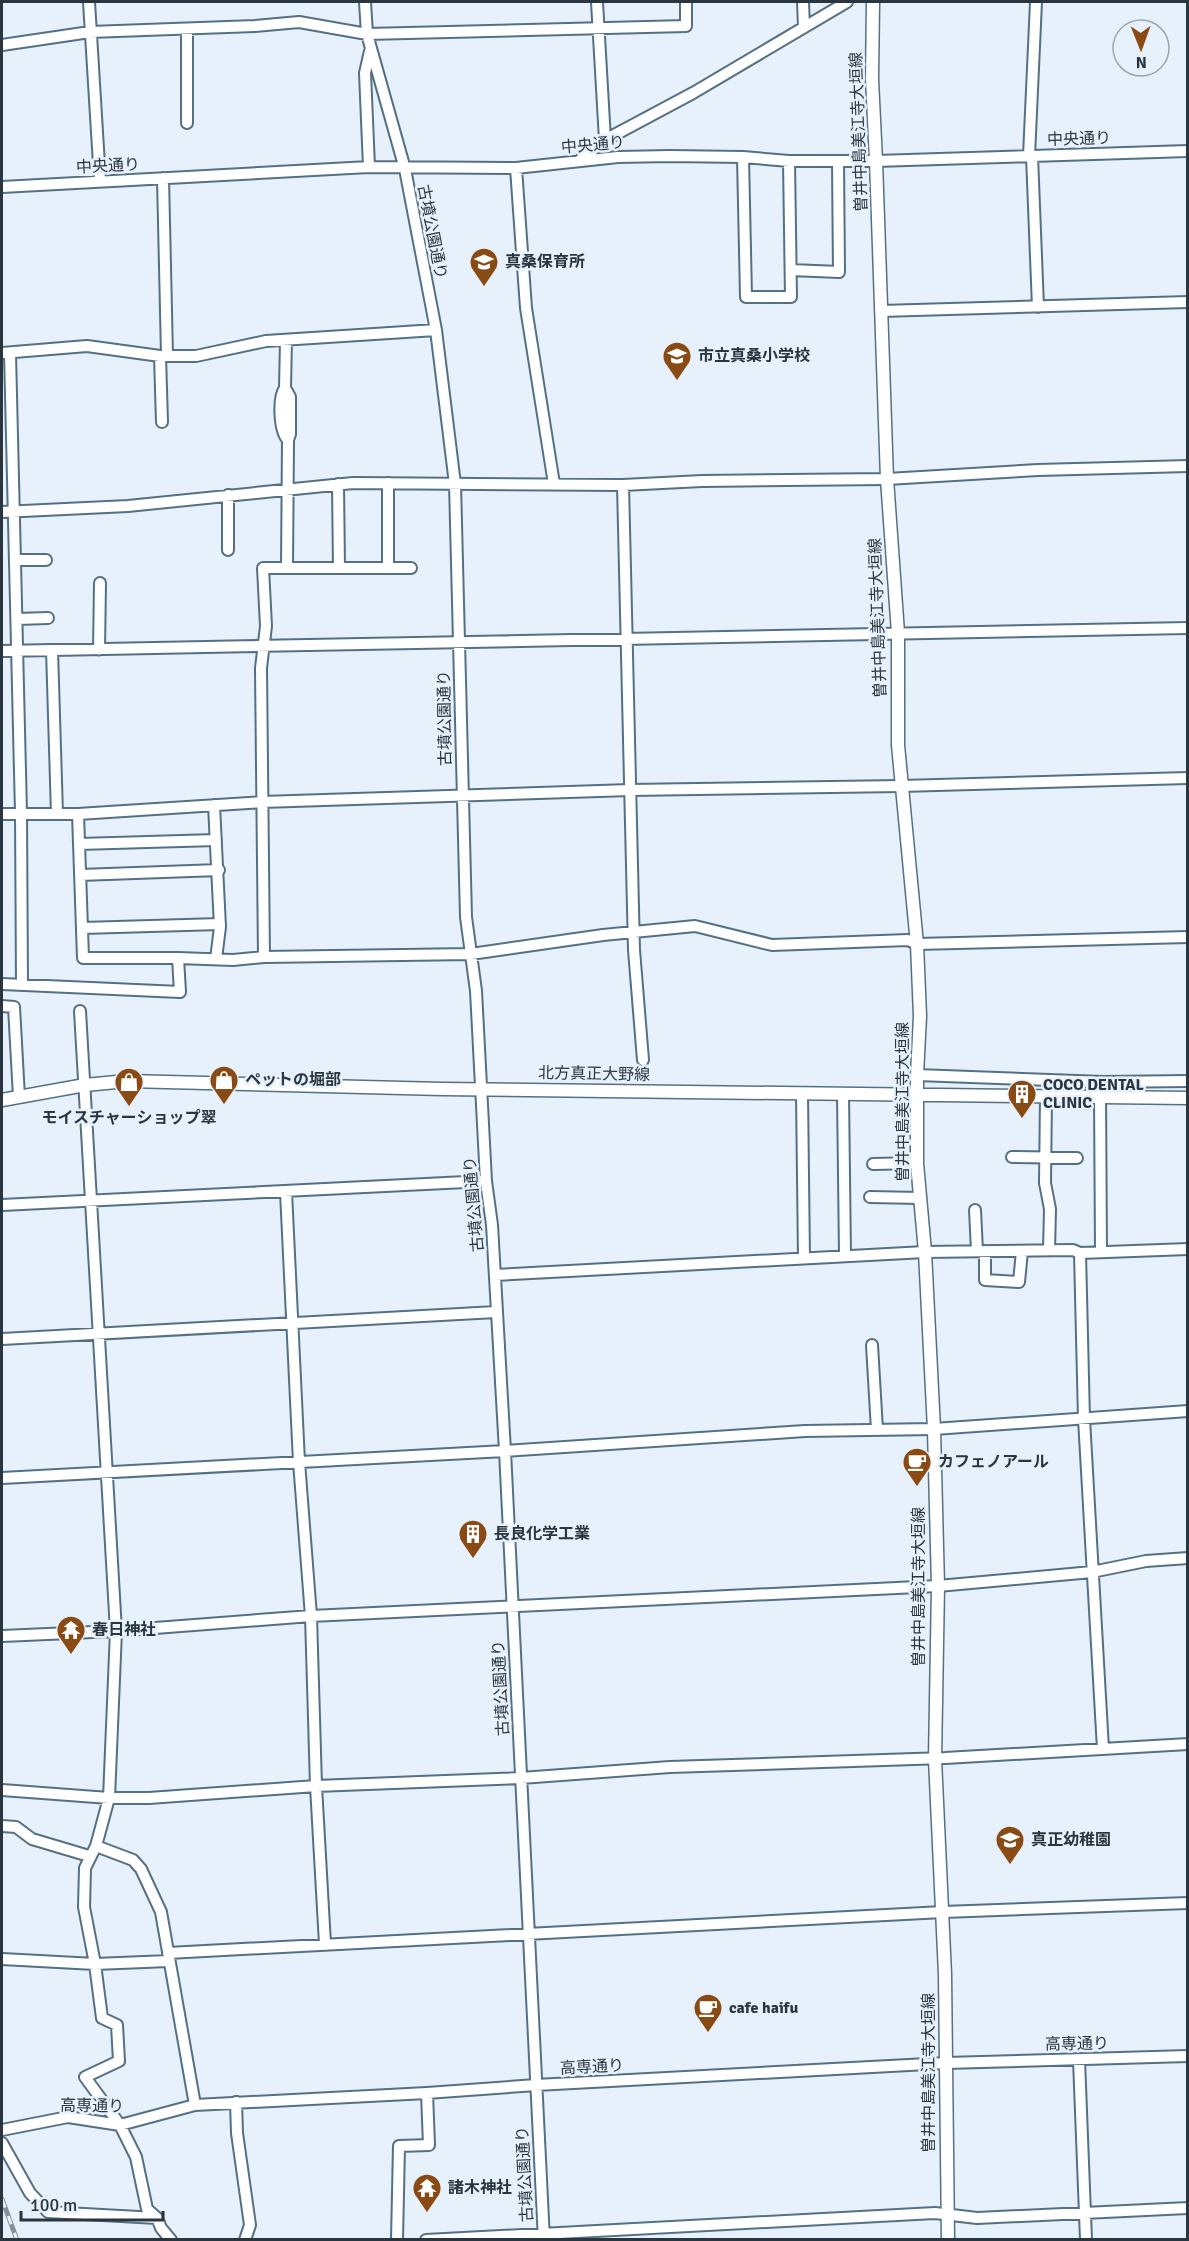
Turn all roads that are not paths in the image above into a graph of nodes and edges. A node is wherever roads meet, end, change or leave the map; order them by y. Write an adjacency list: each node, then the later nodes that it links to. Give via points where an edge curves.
1 (89, 2): 12 (street)
2 (365, 2): 13 (street)
3 (597, 2): 10 (street)
4 (686, 2): 10 (street, via 686,26)
5 (803, 2): 9 (street)
6 (847, 2): 9 (street)
7 (873, 2): 24 (main road, 曽井中島美江寺大垣線)
8 (1036, 2): 19 (street)
9 (804, 27): 17 (street)
10 (597, 28): 13 (street); 17 (street)
11 (187, 30): 12 (street); 13 (street, via 299,22); 16 (street)
12 (90, 32): 14 (street); 29 (street)
13 (367, 34): 15 (street)
14 (2, 45)
15 (370, 50): 25 (street, via 365,73); 27 (street, 古墳公園通り)
16 (187, 123)
17 (605, 140): 21 (street)
18 (1188, 151): 19 (street, 中央通り)
19 (1030, 156): 24 (street, 中央通り); 33 (street)
20 (743, 157): 21 (street, 中央通り, via 660,156); 22 (street, 中央通り); 31 (street, via 746,297 791,297)
21 (579, 161): 26 (street, 中央通り)
22 (789, 161): 23 (street, 中央通り); 31 (street)
23 (838, 161): 24 (street, 中央通り); 31 (street, via 839,272)
24 (876, 161): 34 (main road, 曽井中島美江寺大垣線)
25 (369, 167): 27 (street, 中央通り); 28 (street, 中央通り)
26 (516, 168): 27 (street, 中央通り); 45 (street, via 526,308)
27 (405, 169): 35 (street, 古墳公園通り)
28 (163, 178): 29 (street, 中央通り); 38 (street)
29 (100, 181): 30 (street, 中央通り)
30 (2, 187)
31 (791, 270)
32 (1188, 302): 33 (street)
33 (1038, 307): 34 (street)
34 (881, 311): 41 (main road, 曽井中島美江寺大垣線)
35 (436, 330): 36 (street); 44 (street, 古墳公園通り)
36 (285, 340): 38 (street, via 196,356); 47 (street, via 285,388 290,397)
37 (6, 353): 38 (street, via 87,346); 49 (street)
38 (164, 356): 39 (street)
39 (162, 422)
40 (1188, 466): 41 (street)
41 (886, 479): 46 (street); 62 (main road, 曽井中島美江寺大垣線)
42 (388, 483): 43 (street); 44 (street); 56 (street)
43 (338, 484): 47 (street); 55 (street)
44 (455, 484): 45 (street); 64 (street, 古墳公園通り)
45 (554, 484): 46 (street)
46 (623, 485): 63 (street)
47 (288, 489): 48 (street); 54 (street)
48 (228, 495): 49 (street, via 128,506); 51 (street)
49 (14, 512): 50 (street); 52 (street)
50 (2, 513)
51 (228, 550)
52 (15, 560): 53 (street); 60 (street)
53 (46, 560)
54 (287, 568): 55 (street); 65 (street, via 263,568)
55 (339, 568): 56 (street)
56 (388, 568): 57 (street)
57 (411, 568)
58 (100, 583): 68 (street)
59 (48, 618): 60 (street)
60 (17, 619): 66 (street)
61 (1188, 628): 62 (street)
62 (898, 633): 63 (street); 71 (main road, 曽井中島美江寺大垣線)
63 (627, 638): 64 (street); 72 (street)
64 (459, 642): 65 (street); 73 (street, 古墳公園通り)
65 (263, 645): 68 (street); 74 (street)
66 (18, 650): 67 (street); 69 (street); 76 (street)
67 (52, 650): 68 (street); 78 (street)
68 (99, 650)
69 (2, 651)
70 (1188, 778): 71 (street)
71 (901, 786): 72 (street); 88 (main road, 曽井中島美江寺大垣線)
72 (630, 790): 73 (street); 86 (street)
73 (462, 797): 74 (street); 89 (street, 古墳公園通り)
74 (262, 802): 75 (street); 90 (street)
75 (214, 805): 79 (street); 80 (street)
76 (21, 813): 77 (street); 78 (street); 94 (street)
77 (2, 814)
78 (57, 814): 79 (street)
79 (78, 814): 81 (street)
80 (216, 840): 81 (street); 82 (street)
81 (79, 844): 83 (street)
82 (219, 870): 83 (street); 84 (street)
83 (80, 875): 85 (street)
84 (220, 924): 85 (street); 92 (street)
85 (82, 928): 91 (street, via 83,958)
86 (634, 932): 88 (street, via 695,926 772,945 908,940); 89 (street); 97 (street)
87 (1188, 937): 88 (street)
88 (917, 944): 98 (main road, 曽井中島美江寺大垣線)
89 (471, 954): 90 (street); 101 (street, 古墳公園通り)
90 (264, 957): 92 (street)
91 (178, 958): 92 (street); 94 (street, via 180,992)
92 (216, 959)
93 (2, 984): 94 (street)
94 (22, 985)
95 (2, 1006): 107 (street, via 14,1007)
96 (80, 1011): 100 (street)
97 (643, 1060)
98 (917, 1075): 99 (street); 104 (main road, 曽井中島美江寺大垣線)
99 (1188, 1082)
100 (85, 1085): 101 (main road, 北方真正大野線, via 162,1081); 107 (main road, 北方真正大野線); 119 (street)
101 (481, 1089): 102 (main road, 北方真正大野線); 115 (street, 古墳公園通り)
102 (802, 1094): 103 (main road, 北方真正大野線); 130 (street)
103 (843, 1094): 104 (main road, 北方真正大野線); 129 (street)
104 (917, 1096): 105 (main road, 北方真正大野線); 113 (main road, 曽井中島美江寺大垣線)
105 (1046, 1096): 106 (main road, 北方真正大野線); 111 (street)
106 (1100, 1096): 108 (main road, 北方真正大野線); 127 (street)
107 (19, 1097): 109 (main road, 北方真正大野線)
108 (1188, 1098)
109 (2, 1100)
110 (1012, 1157): 111 (street)
111 (1045, 1157): 112 (street); 123 (street)
112 (1077, 1158)
113 (917, 1163): 114 (street); 118 (main road, 曽井中島美江寺大垣線)
114 (873, 1164)
115 (486, 1181): 116 (street); 131 (street, 古墳公園通り)
116 (286, 1192): 119 (street); 133 (street)
117 (870, 1197): 118 (street)
118 (920, 1198): 126 (main road, 曽井中島美江寺大垣線)
119 (91, 1200): 120 (street); 134 (street)
120 (2, 1205)
121 (975, 1210): 124 (street)
122 (1188, 1249): 127 (street)
123 (1049, 1250): 125 (street); 128 (street)
124 (981, 1251): 125 (street); 125 (street, via 985,1281 1019,1282); 126 (street)
125 (1022, 1251)
126 (925, 1252): 129 (street); 139 (main road, 曽井中島美江寺大垣線)
127 (1101, 1252): 128 (street)
128 (1080, 1253): 138 (street)
129 (845, 1256): 130 (street)
130 (804, 1258): 131 (street)
131 (495, 1275): 132 (street, 古墳公園通り)
132 (496, 1312): 133 (street); 141 (street, 古墳公園通り)
133 (293, 1324): 134 (street); 142 (street)
134 (99, 1334): 135 (street); 143 (street)
135 (2, 1339)
136 (872, 1345): 140 (street)
137 (1188, 1411): 138 (street)
138 (1084, 1419): 139 (street); 146 (street)
139 (934, 1429): 140 (street); 147 (main road, 曽井中島美江寺大垣線)
140 (877, 1430): 141 (street, via 806,1431)
141 (505, 1451): 142 (street); 148 (street, 古墳公園通り)
142 (299, 1462): 143 (street); 149 (street)
143 (106, 1472): 144 (street); 150 (street)
144 (2, 1478)
145 (1188, 1558): 146 (street)
146 (1092, 1572): 147 (street); 153 (street)
147 (938, 1586): 148 (street); 154 (main road, 曽井中島美江寺大垣線)
148 (512, 1608): 149 (street); 155 (street, 古墳公園通り)
149 (311, 1617): 150 (street); 156 (street)
150 (116, 1631): 151 (street); 158 (street)
151 (2, 1636)
152 (1188, 1744): 153 (street)
153 (1103, 1749): 154 (street)
154 (935, 1759): 155 (street, via 670,1767); 162 (main road, 曽井中島美江寺大垣線)
155 (521, 1778): 156 (street); 163 (street, 古墳公園通り)
156 (316, 1786): 158 (street); 164 (street)
157 (2, 1790): 158 (street)
158 (109, 1798): 160 (street)
159 (2, 1826): 160 (street, via 16,1827 32,1839)
160 (93, 1851): 165 (street, via 133,1860 141,1869 161,1912); 167 (street, via 85,1868 84,1907)
161 (1188, 1903): 162 (street)
162 (943, 1912): 163 (street); 170 (main road, 曽井中島美江寺大垣線)
163 (530, 1934): 164 (street); 171 (street, 古墳公園通り)
164 (325, 1944): 165 (street)
165 (169, 1957): 167 (street); 174 (street)
166 (2, 1959): 167 (street)
167 (96, 1964): 175 (street, via 102,2018 117,2025 120,2061 85,2077)
168 (1188, 2056): 169 (street, 高専通り)
169 (1079, 2060): 170 (street, 高専通り); 179 (street)
170 (946, 2062): 171 (street, 高専通り); 180 (main road, 曽井中島美江寺大垣線)
171 (536, 2085): 172 (street, 高専通り); 182 (street, 古墳公園通り)
172 (427, 2093): 173 (street, 高専通り); 185 (street, via 429,2145 399,2146)
173 (236, 2103): 174 (street, 高専通り); 184 (street, via 250,2225)
174 (195, 2105): 175 (street, 高専通り)
175 (120, 2124): 176 (street, 高専通り, via 68,2117); 181 (street, via 136,2157 147,2209)
176 (2, 2130)
177 (2, 2143): 181 (street, via 30,2193 48,2212)
178 (1188, 2208): 179 (street)
179 (1085, 2212): 180 (street, via 977,2218); 188 (street)
180 (946, 2215): 182 (street); 187 (main road, 曽井中島美江寺大垣線)
181 (157, 2218): 183 (street)
182 (544, 2236): 186 (street)
183 (171, 2240)
184 (245, 2240)
185 (397, 2240)
186 (426, 2240)
187 (948, 2240)
188 (1086, 2240)

